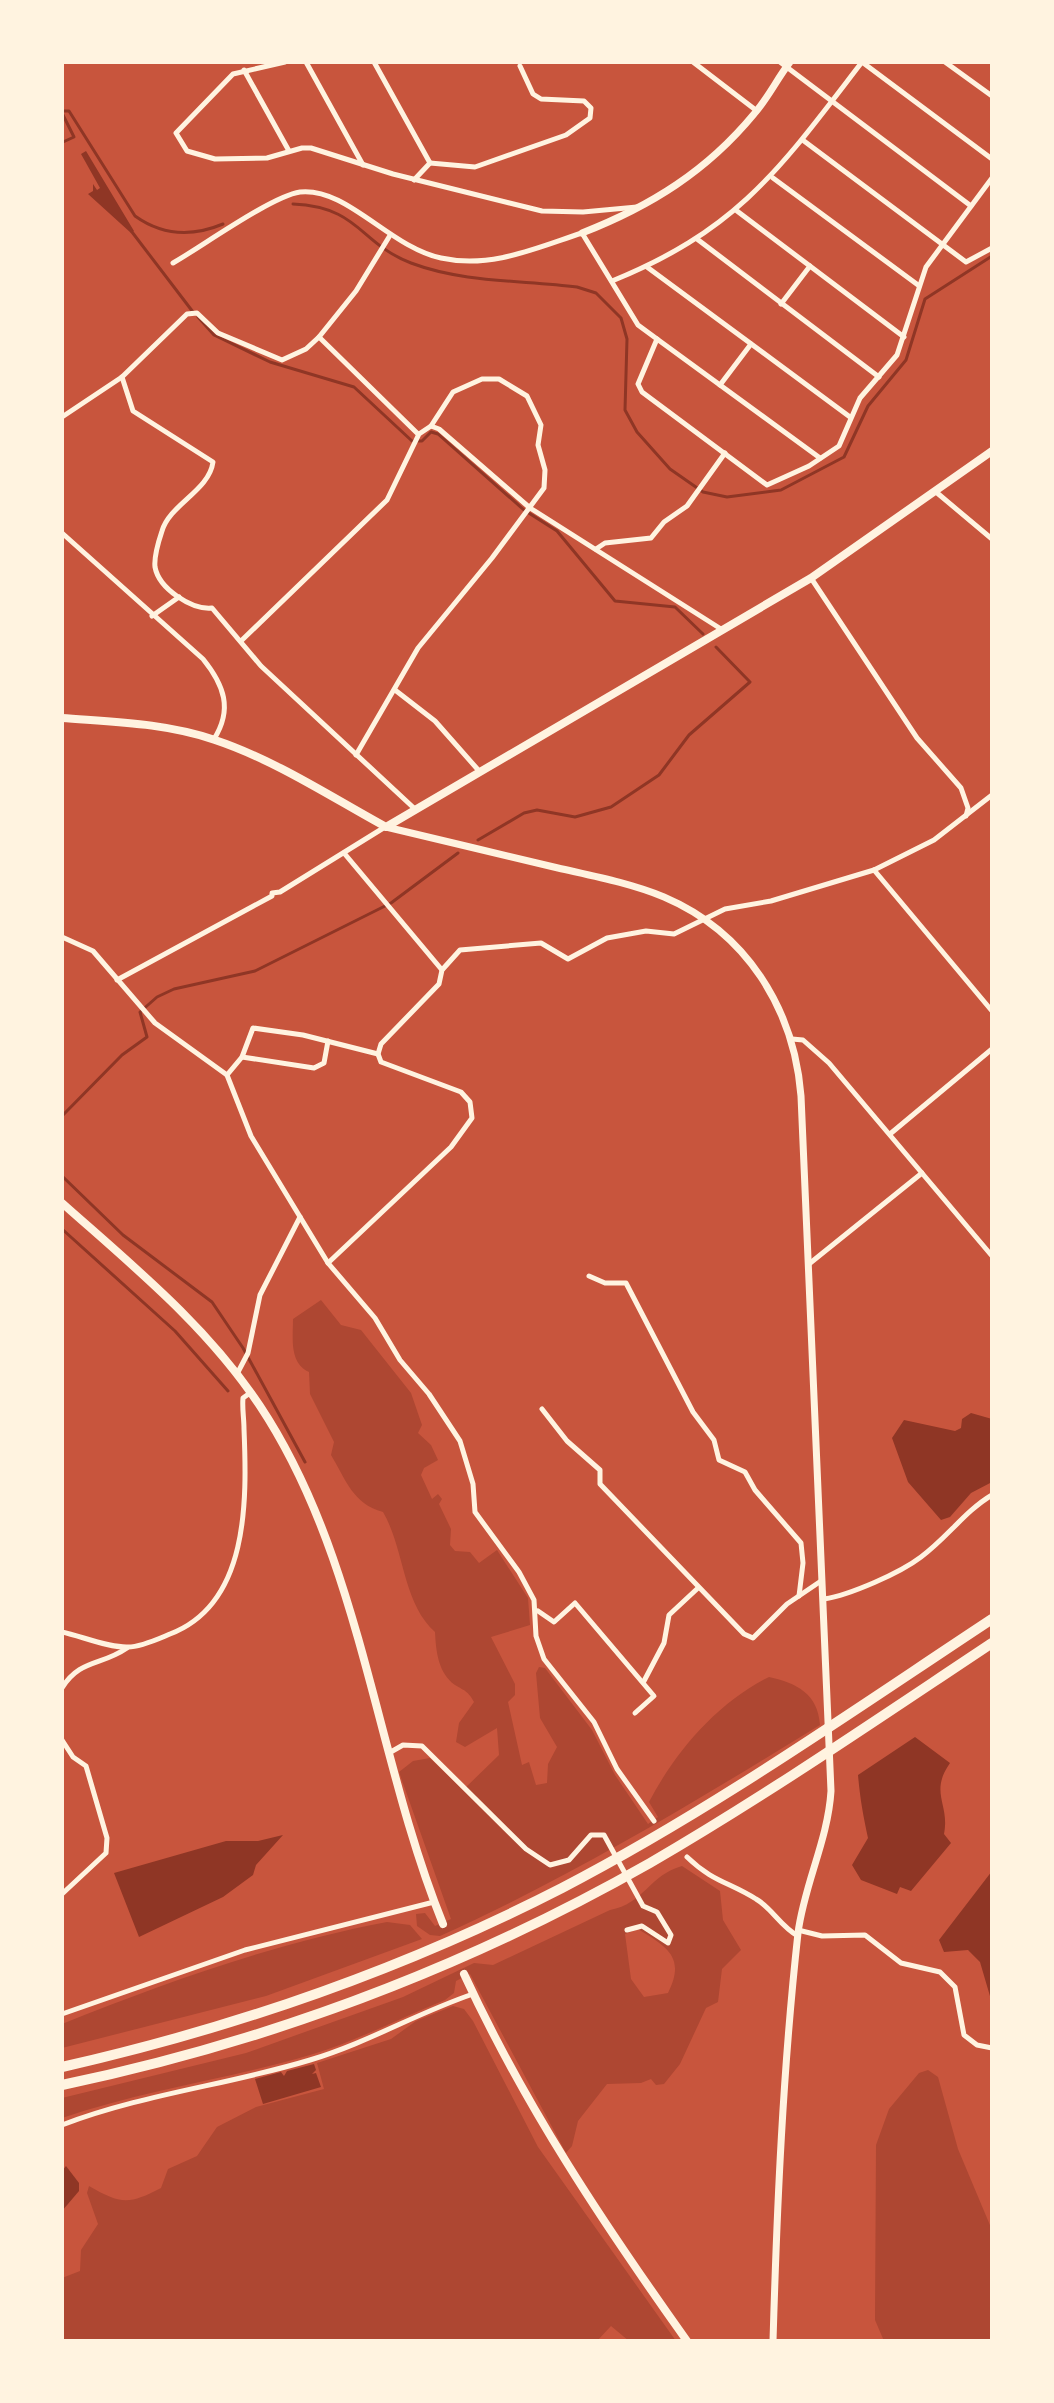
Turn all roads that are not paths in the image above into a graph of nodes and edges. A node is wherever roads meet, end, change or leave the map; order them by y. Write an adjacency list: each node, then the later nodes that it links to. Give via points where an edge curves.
1 (285, 62): 9 (street)
2 (306, 62): 17 (street)
3 (374, 62): 16 (street)
4 (693, 62): 12 (street)
5 (862, 62): 11 (street); 15 (street)
6 (945, 62): 10 (street)
7 (785, 64): 11 (street); 12 (street)
8 (520, 66): 16 (street, via 533,94 584,101 591,108 590,118 566,135 475,167)
9 (244, 70): 14 (street); 14 (street, via 233,74 176,133 187,151 207,159 267,158)
10 (992, 96)
11 (832, 101): 13 (street); 22 (street)
12 (757, 111): 21 (street, via 692,176)
13 (804, 141): 18 (street); 27 (street)
14 (289, 151): 17 (street, via 311,148)
15 (992, 159)
16 (430, 163): 20 (street)
17 (363, 165): 20 (street)
18 (773, 178): 23 (street); 33 (street)
19 (992, 178): 22 (street)
20 (414, 180): 21 (street, via 552,212)
21 (646, 206): 24 (street)
22 (971, 206): 27 (street)
23 (737, 211): 26 (street); 30 (street)
24 (582, 233): 25 (street, via 501,259 470,262 425,254); 32 (street)
25 (389, 236): 29 (street, via 339,200 301,192); 35 (street, via 356,291)
26 (697, 239): 31 (street); 34 (street)
27 (942, 246): 28 (street, via 966,262); 33 (street)
28 (992, 248)
29 (173, 263)
30 (810, 266): 34 (street); 36 (street)
31 (647, 267): 32 (street); 38 (street)
32 (612, 281): 37 (street, via 638,325)
33 (918, 285): 36 (street)
34 (781, 304): 40 (street)
35 (319, 337): 39 (street, via 282,360 218,333 194,313); 45 (street)
36 (904, 337): 40 (street)
37 (657, 339): 41 (street); 47 (street, via 638,384 642,392)
38 (751, 344): 41 (street); 43 (street)
39 (122, 377): 42 (street); 55 (street, via 133,411 213,462 161,533 155,565)
40 (879, 377): 43 (street)
41 (720, 385): 48 (street)
42 (62, 417)
43 (850, 417): 48 (street, via 839,446)
44 (431, 426): 45 (street); 50 (street); 50 (street, via 448,399 467,384 499,379 527,396 541,425 538,445 545,470 544,488)
45 (417, 439): 58 (street, via 387,500)
46 (992, 451): 49 (main road)
47 (725, 453): 48 (street, via 767,485); 53 (street, via 681,513 646,541 605,543)
48 (820, 458)
49 (936, 492): 52 (street); 54 (main road)
50 (528, 510): 53 (street); 59 (street, via 418,648)
51 (62, 533): 56 (street)
52 (992, 539)
53 (596, 549): 57 (street)
54 (811, 578): 57 (main road); 66 (street, via 917,738 961,788)
55 (179, 597): 56 (street); 58 (street, via 202,609 212,608)
56 (152, 616): 61 (street, via 203,659 223,688 224,723)
57 (722, 630): 63 (main road)
58 (241, 641): 62 (street)
59 (395, 690): 62 (street); 63 (street, via 435,721)
60 (62, 718): 61 (main road, via 169,728)
61 (214, 739): 67 (main road)
62 (356, 755): 65 (street)
63 (480, 772): 65 (main road)
64 (992, 795): 66 (street)
65 (417, 812): 67 (main road)
66 (966, 817): 69 (street)
67 (386, 827): 68 (street); 70 (street, via 640,888)
68 (344, 853): 72 (street); 73 (street)
69 (874, 870): 70 (street); 74 (street)
70 (702, 917): 72 (street, via 674,934 646,931 607,938 568,959 541,943 460,950); 75 (street, via 762,976)
71 (62, 937): 73 (street, via 93,951)
72 (442, 970): 78 (street, via 439,984 381,1044)
73 (117, 980): 80 (street, via 155,1023)
74 (992, 1011)
75 (792, 1039): 81 (street, via 803,1040 829,1063); 87 (street, via 800,1075)
76 (328, 1041): 78 (street); 79 (street, via 324,1063 314,1068); 79 (street, via 253,1028)
77 (992, 1049): 81 (street)
78 (378, 1054): 86 (street, via 381,1062 461,1092 470,1102 472,1118 451,1147)
79 (242, 1057): 80 (street)
80 (227, 1075): 84 (street, via 251,1136)
81 (890, 1134): 82 (street)
82 (922, 1173): 85 (street); 87 (street)
83 (62, 1203): 89 (main road, via 182,1310)
84 (301, 1216): 86 (street); 89 (street, via 260,1295 248,1353)
85 (992, 1256)
86 (328, 1263): 97 (street, via 375,1318 460,1441 470,1468 475,1512 519,1572)
87 (809, 1264): 93 (street)
88 (589, 1276): 95 (street, via 626,1283 693,1412 714,1440 719,1460 745,1472 801,1543)
89 (237, 1374): 90 (main road)
90 (250, 1392): 101 (street, via 242,1409 239,1542 227,1581 211,1607 190,1625); 106 (main road, via 288,1453 321,1527)
91 (542, 1409): 94 (street, via 600,1470 600,1484)
92 (992, 1495): 96 (street, via 920,1558 839,1597)
93 (823, 1579): 95 (street); 96 (street)
94 (698, 1588): 95 (street, via 753,1638); 102 (street, via 669,1615 664,1643)
95 (799, 1596)
96 (824, 1599): 113 (street, via 831,1801)
97 (538, 1611): 102 (street, via 554,1622 575,1603); 107 (street, via 536,1636 544,1659 594,1722 617,1769)
98 (992, 1619): 118 (highway, via 806,1743 562,1888 439,1945 282,2005 188,2036)
99 (62, 1632): 101 (street)
100 (992, 1643): 119 (highway, via 649,1863 521,1930 287,2026)
101 (128, 1647): 103 (street, via 78,1668)
102 (644, 1681): 104 (street, via 654,1696)
103 (62, 1688)
104 (635, 1713)
105 (62, 1740): 109 (street, via 86,1766 107,1838 102,1860)
106 (388, 1753): 110 (main road); 112 (street, via 403,1745 422,1746 526,1849 550,1865 569,1860 591,1835 604,1835 643,1906 657,1912 671,1935 668,1943 642,1926)
107 (654, 1821)
108 (687, 1857): 113 (street, via 727,1887 755,1898 777,1922)
109 (62, 1894)
110 (434, 1902): 111 (main road); 116 (street, via 245,1950)
111 (443, 1924)
112 (627, 1930)
113 (798, 1933): 117 (street, via 865,1935 901,1963 940,1972 955,1987 964,2035); 122 (street, via 777,2169)
114 (464, 1974): 115 (main road)
115 (473, 1994): 120 (street, via 309,2061 118,2104); 121 (main road, via 568,2169)
116 (62, 2014)
117 (992, 2048)
118 (62, 2067)
119 (62, 2085)
120 (62, 2125)
121 (687, 2341)
122 (773, 2341)

